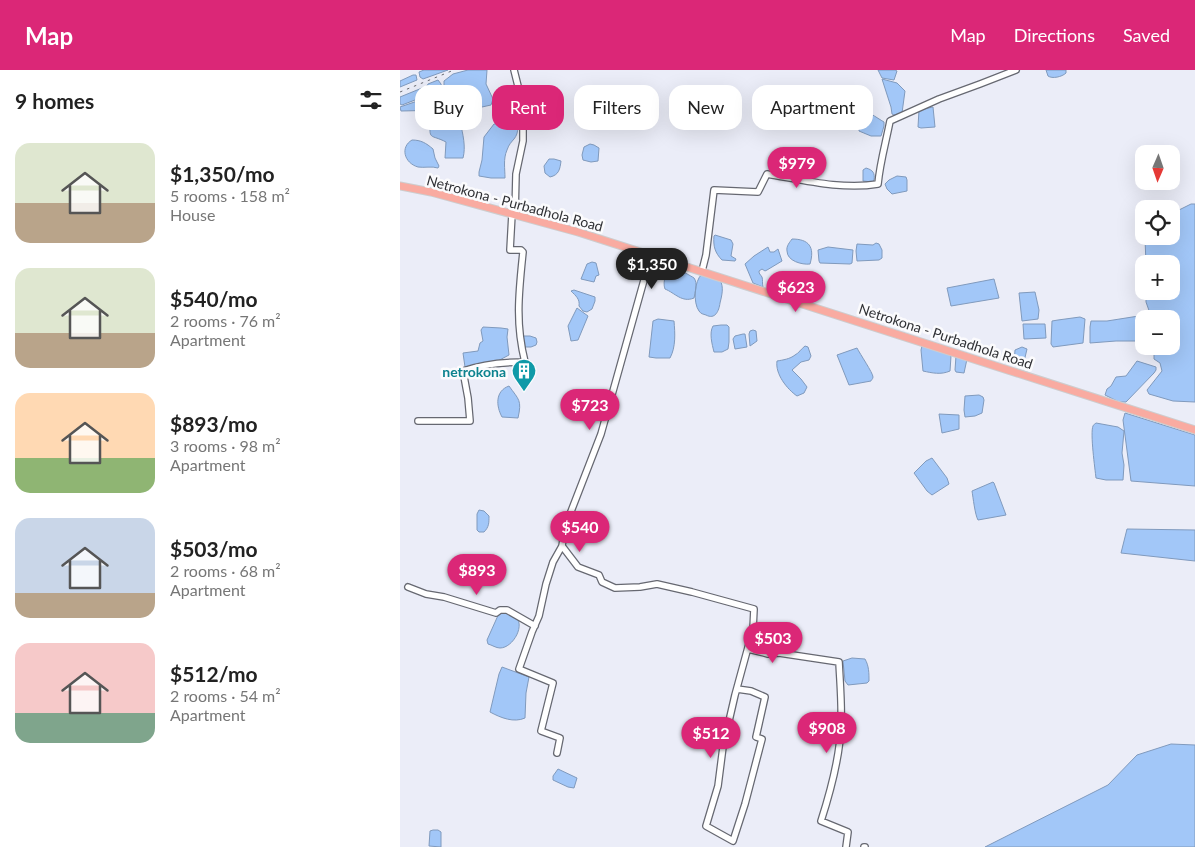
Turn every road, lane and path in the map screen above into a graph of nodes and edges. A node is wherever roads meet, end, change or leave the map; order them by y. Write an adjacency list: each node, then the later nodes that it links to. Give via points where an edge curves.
1 (514, 70): 4 (street, via 523,112 523,141 516,174)
2 (1016, 70): 6 (street, via 890,121 878,184 840,185 767,174 758,192 714,190)
3 (400, 186): 4 (main road, Netrokona - Purbadhola Road)
4 (514, 214): 5 (main road, Netrokona - Purbadhola Road); 7 (street, via 510,250 524,252 518,312 525,362 496,364 463,372 470,421)
5 (651, 255): 6 (main road, Netrokona - Purbadhola Road); 9 (street, via 600,434 565,527)
6 (702, 271): 8 (main road, Netrokona - Purbadhola Road)
7 (418, 421)
8 (1195, 430)
9 (562, 546): 11 (street, via 552,562); 12 (street, via 578,567 599,575 602,582 614,588 657,584 754,609)
10 (408, 587): 11 (street, via 496,613 507,610)
11 (535, 626): 14 (street, via 519,669 553,683 541,731 560,738)
12 (748, 649): 13 (street); 15 (street, via 839,662 841,725 833,778 821,820 848,832)
13 (737, 689): 13 (street, via 723,747 718,786 706,826 733,841 762,739 756,737 765,697)
14 (557, 753)
15 (846, 847)

